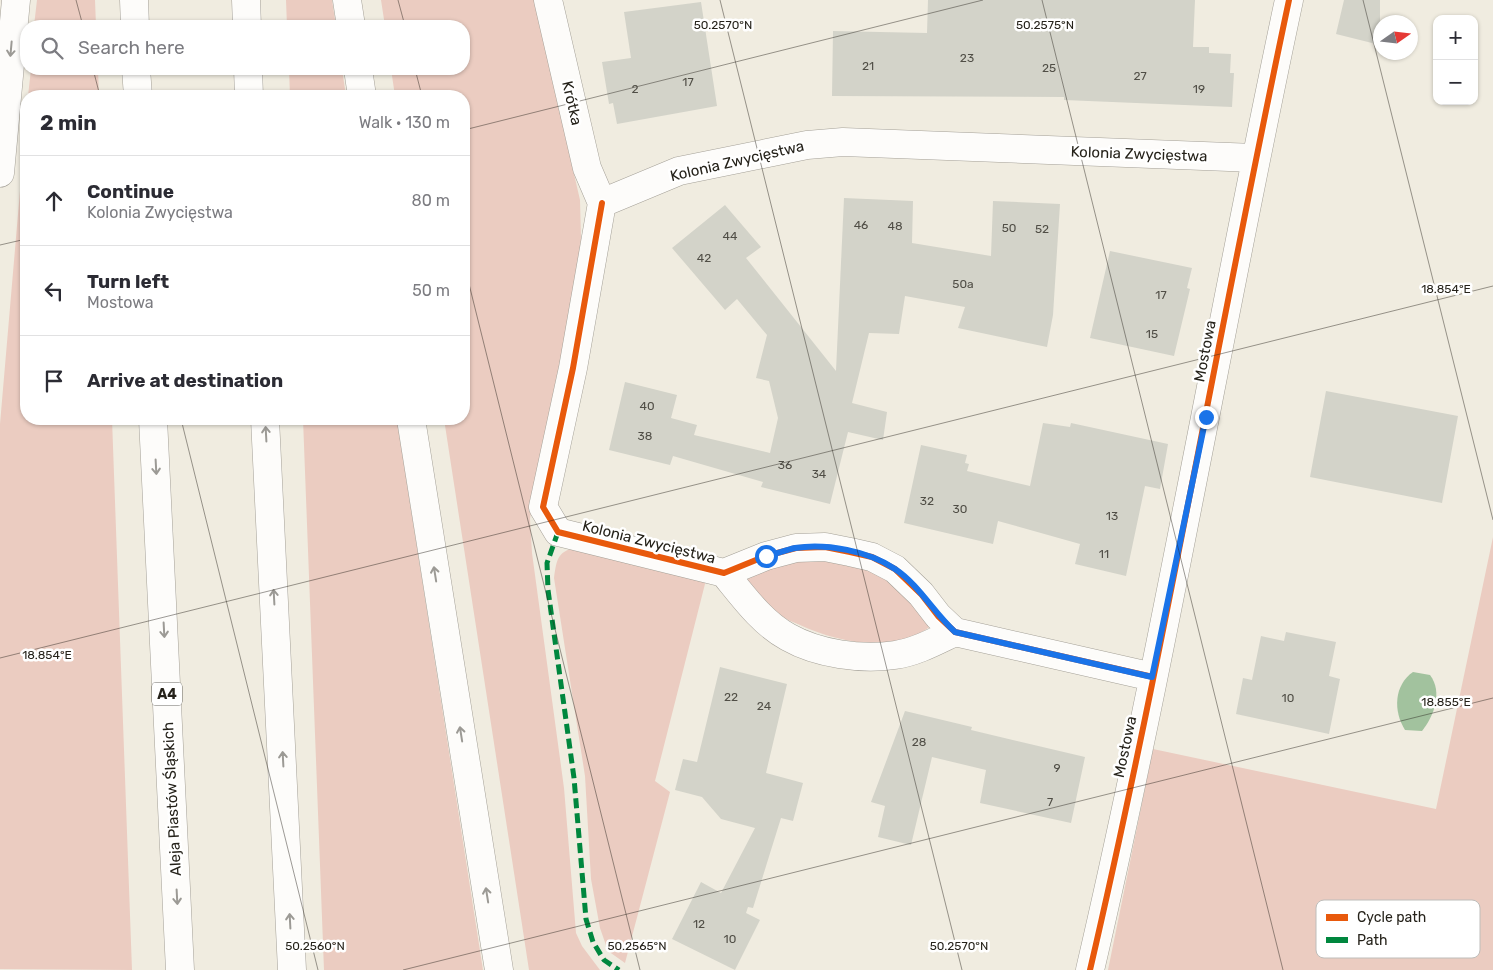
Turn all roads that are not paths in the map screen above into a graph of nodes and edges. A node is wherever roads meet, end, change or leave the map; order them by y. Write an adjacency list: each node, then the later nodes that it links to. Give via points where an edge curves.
1 (16, 0): 17 (main road, one-way to 17)
2 (134, 0): 7 (main road)
3 (246, 0): 8 (main road)
4 (347, 0): 9 (main road)
5 (548, 0): 18 (main road, Krótka, via 587,168)
6 (1289, 0): 16 (main road, Mostowa)
7 (135, 20)
8 (246, 20)
9 (350, 20)
10 (136, 75): 13 (main road)
11 (248, 75): 14 (main road)
12 (359, 75): 15 (main road)
13 (138, 90)
14 (249, 90)
15 (361, 90)
16 (1255, 158): 18 (main road, Kolonia Zwycięstwa, via 843,142 807,145 679,171); 24 (main road, Mostowa)
17 (0, 173)
18 (602, 203): 22 (main road, Kolonia Zwycięstwa, via 573,368 543,507 558,532)
19 (153, 425): 25 (main road, Aleja Piastów Śląskich / A4, one-way to 25)
20 (265, 425): 26 (main road, one-way to 20)
21 (412, 425): 27 (main road, one-way to 21)
22 (724, 573): 23 (main road, via 746,600 787,637 843,655 895,655 916,650); 23 (main road, Kolonia Zwycięstwa, via 796,548 825,547 872,557 895,569)
23 (955, 632): 24 (main road)
24 (1152, 677): 28 (main road, Mostowa)
25 (180, 970)
26 (292, 970)
27 (499, 970)
28 (1090, 970)

